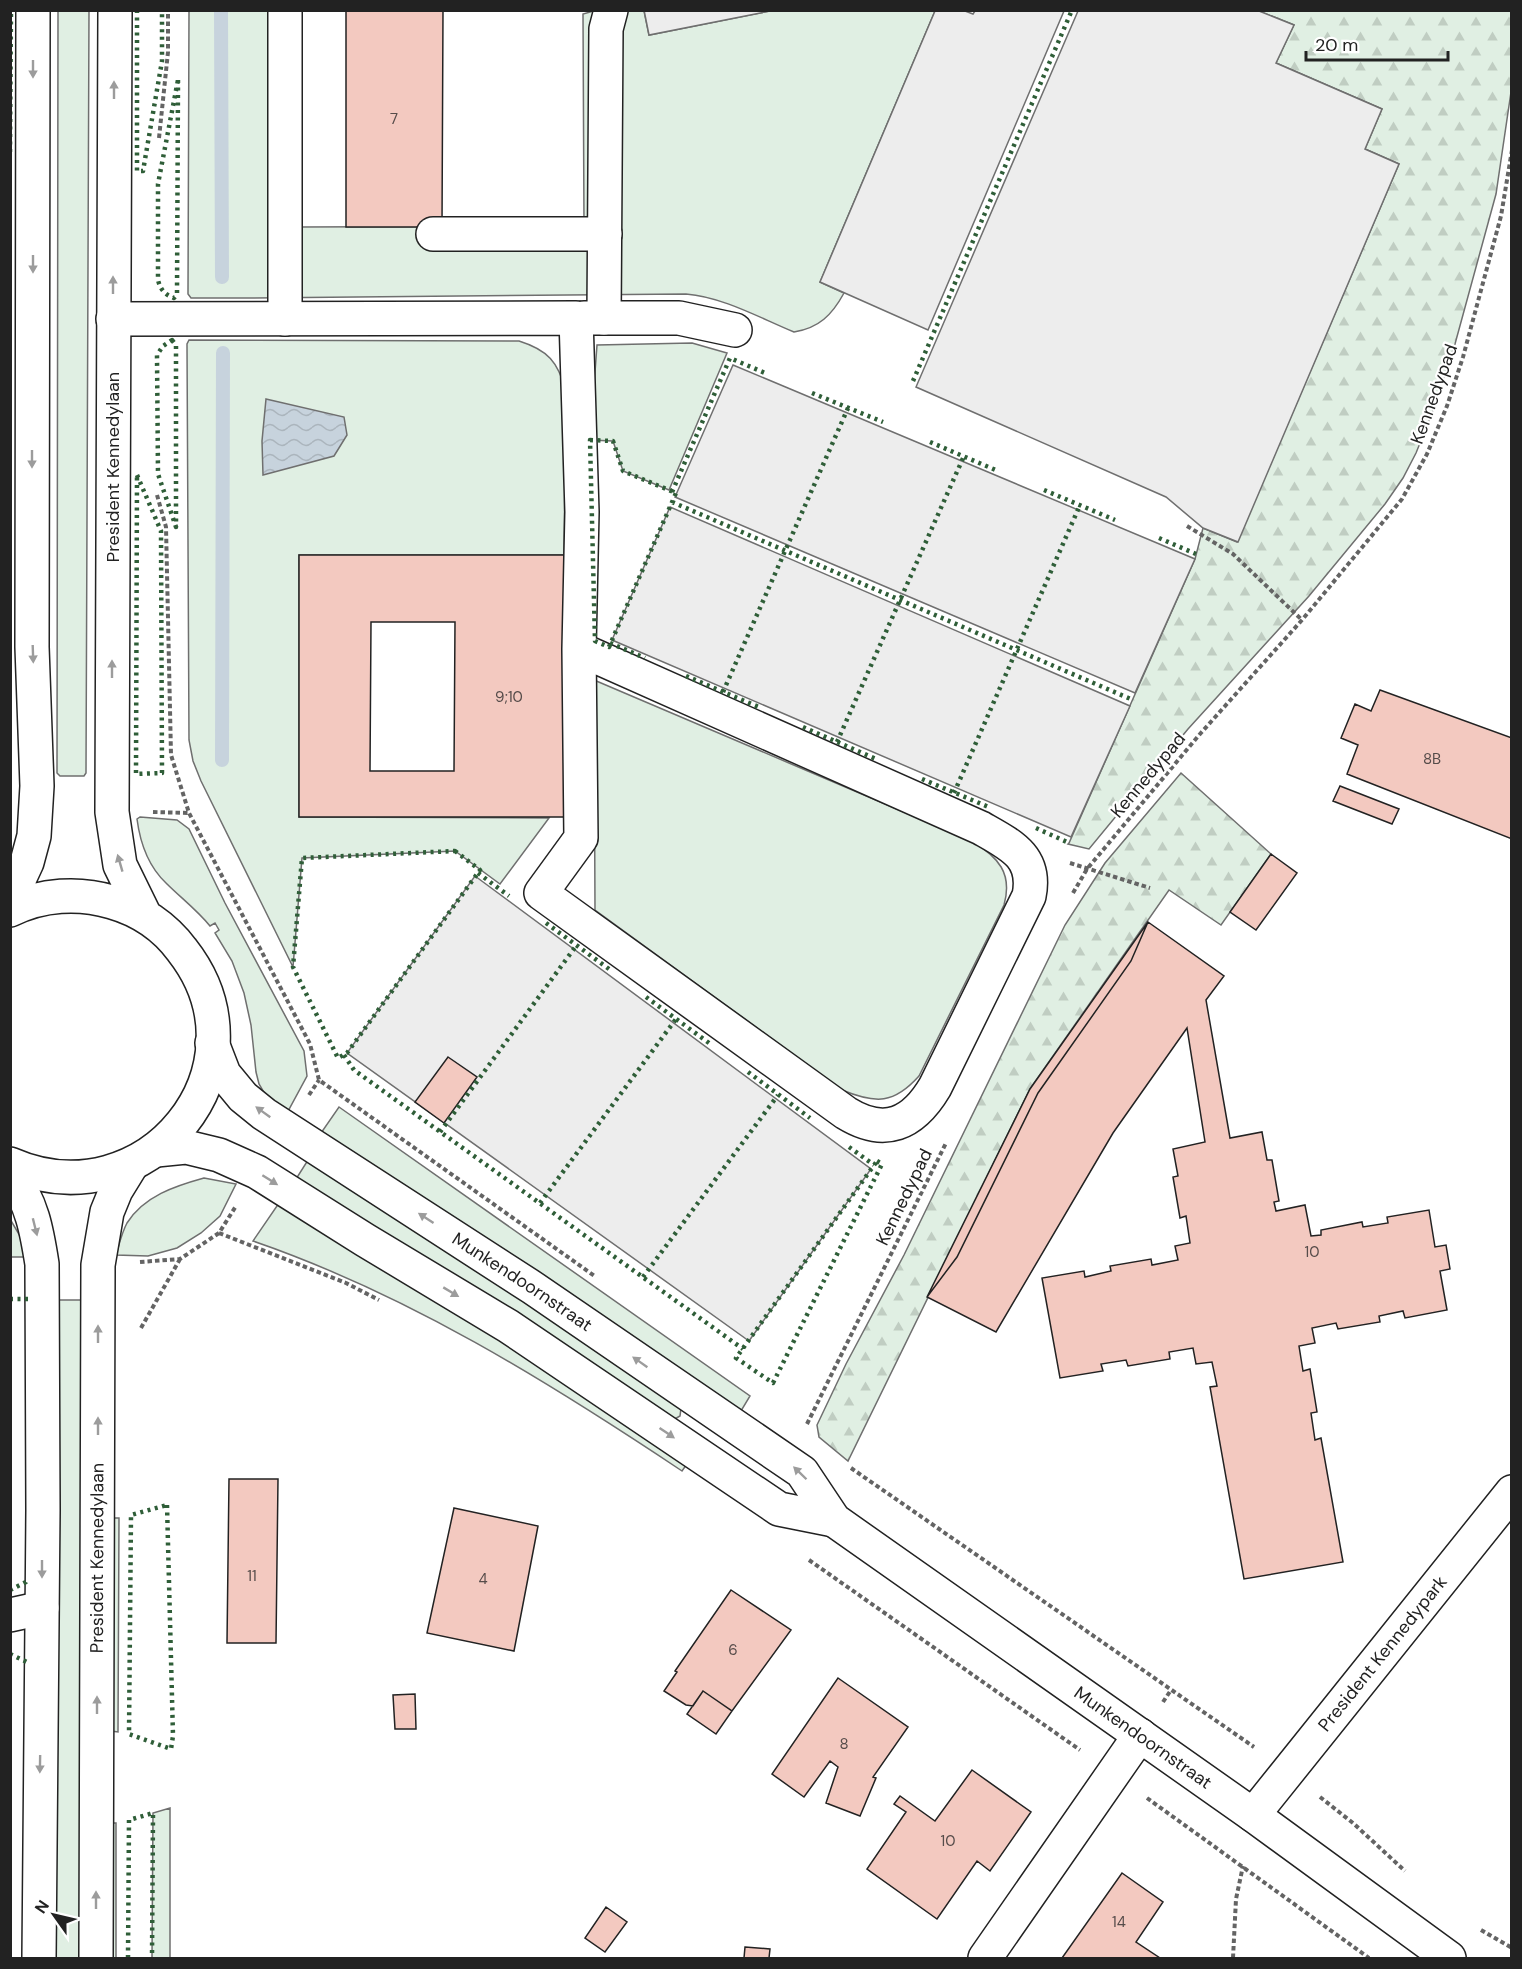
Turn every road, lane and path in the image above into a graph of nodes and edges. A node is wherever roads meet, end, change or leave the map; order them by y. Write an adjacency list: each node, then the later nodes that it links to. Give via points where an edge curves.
1 (33, 10): 20 (street, one-way to 20, via 32,647 37,794 34,836)
2 (115, 10): 11 (street, President Kennedylaan, one-way to 2)
3 (168, 10): 6 (path)
4 (285, 10): 12 (street)
5 (611, 10): 9 (street, via 606,29)
6 (159, 142)
7 (1512, 150): 16 (path, Kennedypad, via 1501,216 1472,325 1447,406 1427,454 1402,499)
8 (433, 234): 9 (street)
9 (605, 234): 10 (street)
10 (590, 318): 12 (street); 13 (street, via 679,318); 17 (street)
11 (113, 319): 12 (street); 23 (street, President Kennedylaan, one-way to 11, via 120,865 112,812)
12 (285, 319)
13 (735, 330)
14 (157, 494): 25 (path, via 166,527 171,755 189,813 310,1044)
15 (1187, 526): 16 (path, via 1233,554)
16 (1302, 620): 18 (path, Kennedypad)
17 (579, 650): 17 (street, via 581,838 541,893 846,1113 879,1126 906,1119 928,1100 1029,896 1031,877 1025,861 1012,847 981,828)
18 (1087, 869): 19 (path); 21 (path, Kennedypad)
19 (1150, 888)
20 (10, 899)
21 (1070, 899)
22 (10, 910): 23 (street, President Kennedylaan, via 40,899 80,896 120,904)
23 (145, 916): 24 (street, President Kennedylaan, via 167,933 196,970 208,1002)
24 (212, 1043): 26 (street, Munkendoornstraat, one-way to 24, via 243,1097 224,1074); 28 (street, President Kennedylaan, via 205,1083 196,1102 177,1131)
25 (319, 1080): 26 (path); 33 (path)
26 (286, 1128): 37 (street, Munkendoornstraat, one-way to 26, via 802,1472 533,1288)
27 (948, 1139): 34 (path, Kennedypad)
28 (144, 1157): 29 (street, President Kennedylaan, via 105,1174 78,1178 36,1174); 30 (street, Munkendoornstraat, via 186,1147 219,1155); 32 (street, President Kennedylaan, via 116,1190 106,1212)
29 (10, 1164)
30 (256, 1172): 32 (path, via 219,1233 180,1259); 37 (street, Munkendoornstraat, one-way to 37, via 508,1326 779,1509)
31 (10, 1174): 39 (street, one-way to 39, via 28,1202 42,1264)
32 (98, 1264): 50 (street, President Kennedylaan, one-way to 32)
33 (599, 1279)
34 (802, 1433)
35 (850, 1467): 42 (path)
36 (1512, 1492): 42 (street, President Kennedypark)
37 (834, 1520): 41 (street, Munkendoornstraat)
38 (804, 1556): 43 (path)
39 (42, 1608): 40 (street); 49 (street, one-way to 49)
40 (10, 1615)
41 (1140, 1735): 43 (street); 44 (street, Munkendoornstraat)
42 (1287, 1771): 44 (street, President Kennedypark); 46 (path, via 1353,1823)
43 (1115, 1774): 45 (path); 51 (street)
44 (1253, 1815): 45 (path); 54 (street, Munkendoornstraat)
45 (1243, 1866): 52 (path, via 1236,1899); 53 (path)
46 (1412, 1877)
47 (1474, 1925): 48 (path)
48 (1512, 1948)
49 (39, 1959)
50 (96, 1959)
51 (985, 1959)
52 (1233, 1959)
53 (1369, 1959)
54 (1449, 1959)

